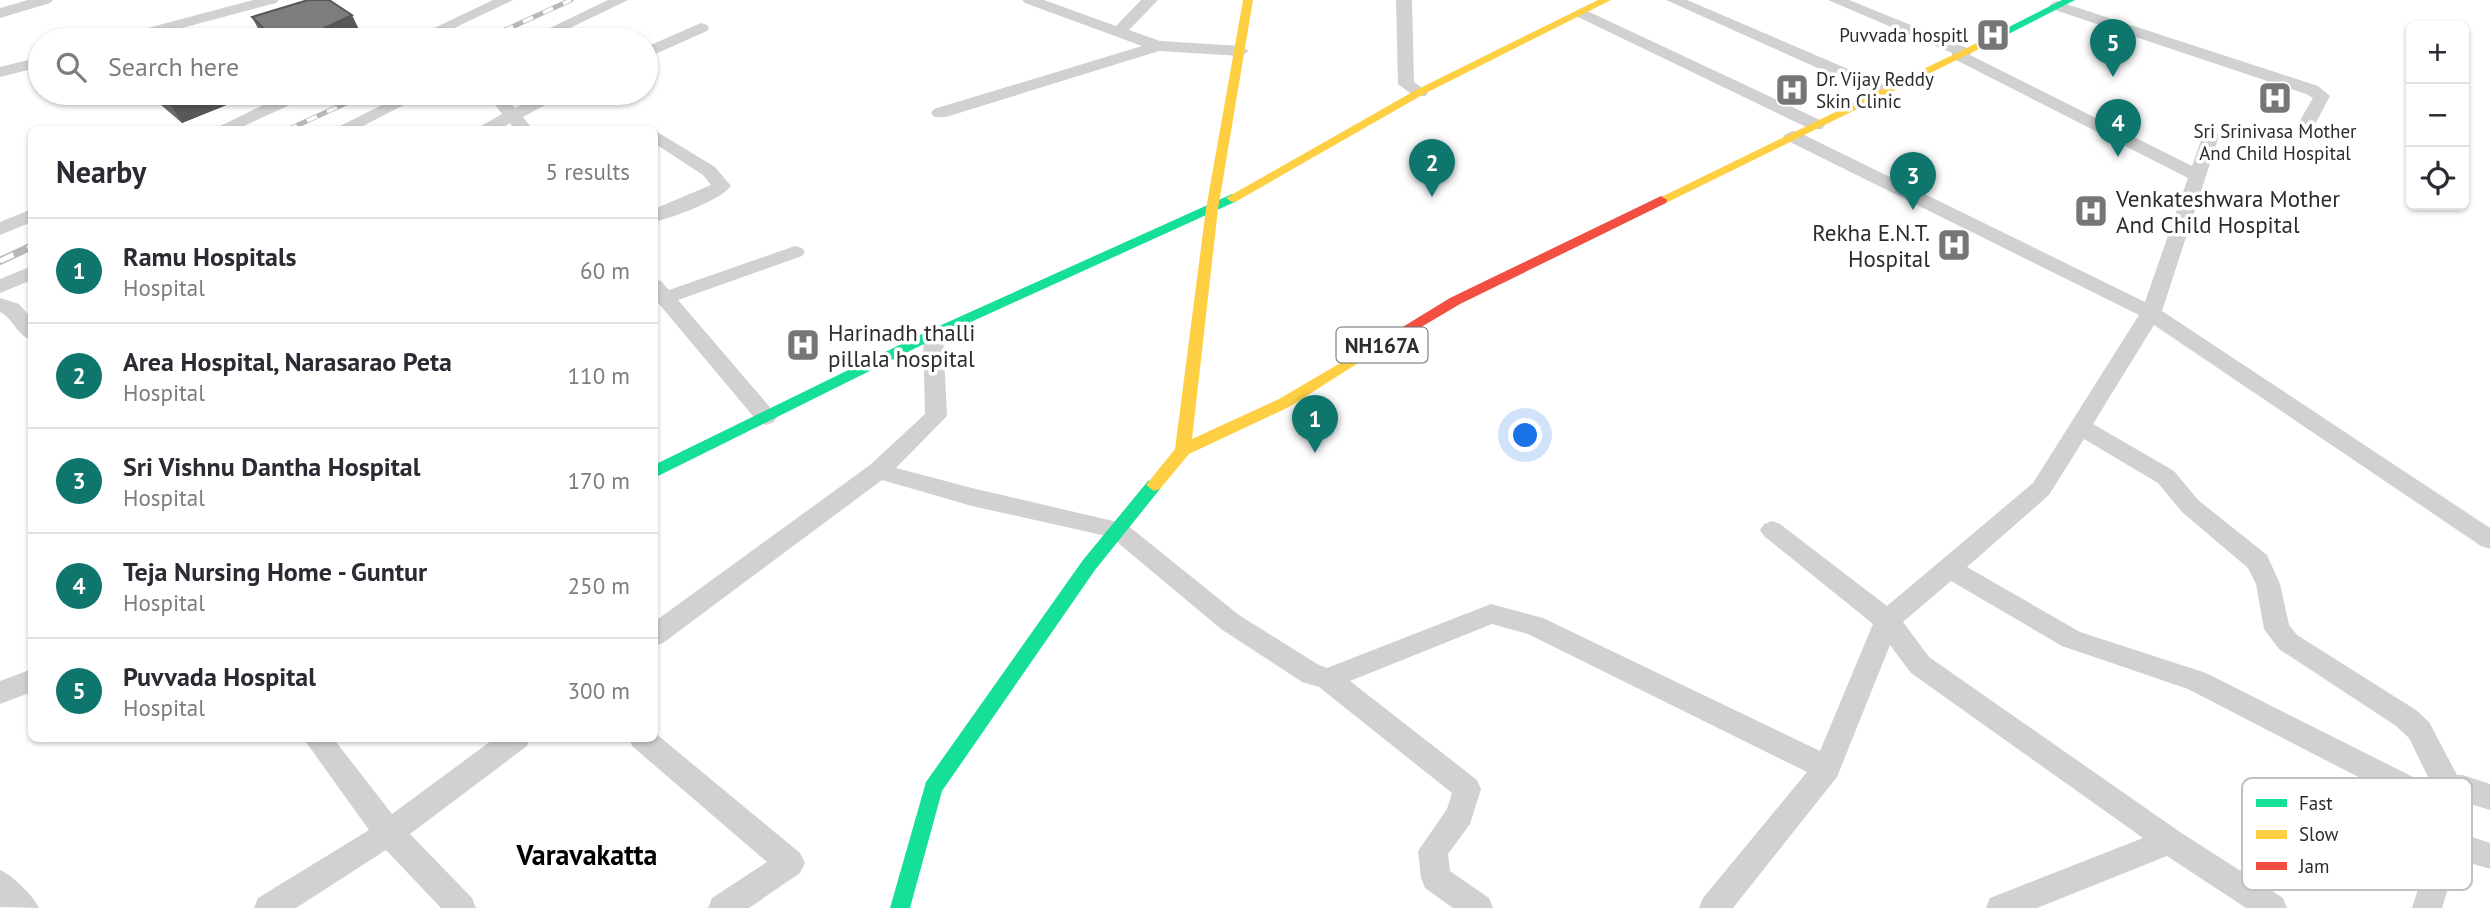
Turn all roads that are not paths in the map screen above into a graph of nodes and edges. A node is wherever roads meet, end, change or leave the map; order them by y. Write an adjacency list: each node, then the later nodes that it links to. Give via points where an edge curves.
1 (45, 0): 13 (street)
2 (271, 0): 16 (street)
3 (505, 0): 15 (street)
4 (620, 0): 18 (street)
5 (1030, 0): 20 (street)
6 (1150, 0): 20 (street)
7 (1248, 0): 23 (main road)
8 (1404, 0): 28 (street, via 1406,84)
9 (1606, 0): 14 (main road)
10 (1674, 0): 27 (street)
11 (1836, 0): 24 (street)
12 (2063, 3): 24 (main road, NH167A); 35 (street, via 2312,89 2322,96)
13 (0, 13)
14 (1581, 13): 28 (main road); 36 (street)
15 (449, 26): 17 (street)
16 (165, 28)
17 (444, 28)
18 (559, 28)
19 (701, 28): 22 (street)
20 (1119, 32): 21 (street)
21 (1158, 46): 23 (street); 33 (street)
22 (658, 48)
23 (1241, 51): 45 (main road)
24 (1961, 54): 27 (main road, NH167A); 44 (street)
25 (28, 65): 26 (street)
26 (0, 72)
27 (1884, 91): 36 (main road, NH167A)
28 (1420, 92): 45 (main road)
29 (275, 105): 37 (street)
30 (393, 105): 38 (street)
31 (504, 105): 34 (street)
32 (532, 105): 34 (street)
33 (940, 113)
34 (512, 114): 39 (street); 40 (street)
35 (2306, 124)
36 (1816, 125): 41 (main road, NH167A)
37 (229, 126)
38 (348, 126)
39 (490, 126)
40 (522, 126)
41 (1791, 136): 54 (street); 59 (main road, NH167A, via 1455,302 1284,403)
42 (2210, 136): 44 (street)
43 (658, 138): 46 (street, via 709,171 722,186)
44 (2198, 176): 54 (street)
45 (1212, 209): 56 (main road); 59 (main road)
46 (658, 214)
47 (28, 217): 48 (street)
48 (0, 229)
49 (795, 252): 52 (street)
50 (28, 274): 51 (street)
51 (0, 286)
52 (660, 291): 57 (street)
53 (0, 304): 55 (street, via 12,309)
54 (2151, 313): 58 (street); 64 (street)
55 (28, 328)
56 (933, 334): 57 (main road); 61 (street, via 936,416)
57 (766, 417): 60 (main road)
58 (2080, 426): 65 (street, via 2041,489); 76 (street, via 2166,477 2190,506 2258,562 2268,584 2277,629 2288,642 2419,730)
59 (1183, 450): 62 (main road, NH167A)
60 (658, 470)
61 (878, 471): 62 (street); 67 (street)
62 (1118, 530): 68 (street, via 1230,622 1311,674); 91 (main road, NH167A, via 933,788)
63 (1772, 530): 66 (street)
64 (2490, 540)
65 (1949, 568): 66 (street); 75 (street, via 2071,639 2197,681)
66 (1887, 621): 74 (street); 80 (street, via 1920,665)
67 (658, 633)
68 (1328, 679): 74 (street, via 1491,614 1534,625); 92 (street, via 1467,789 1460,815 1433,851 1436,878)
69 (28, 682): 70 (street)
70 (0, 693)
71 (319, 742): 79 (street)
72 (512, 742): 79 (street)
73 (647, 742): 90 (street, via 790,863)
74 (1827, 768): 93 (street)
75 (2404, 778)
76 (2436, 778)
77 (2472, 790): 78 (street)
78 (2490, 797)
79 (389, 833): 88 (street); 89 (street)
80 (2170, 841): 84 (street); 94 (street)
81 (2472, 850): 82 (street)
82 (2490, 856)
83 (0, 884): 87 (street)
84 (2242, 888)
85 (2245, 890): 95 (street)
86 (2433, 890): 96 (street)
87 (24, 908)
88 (269, 908)
89 (461, 908)
90 (723, 908)
91 (900, 908)
92 (1478, 908)
93 (1714, 908)
94 (2001, 908)
95 (2272, 908)
96 (2427, 908)

